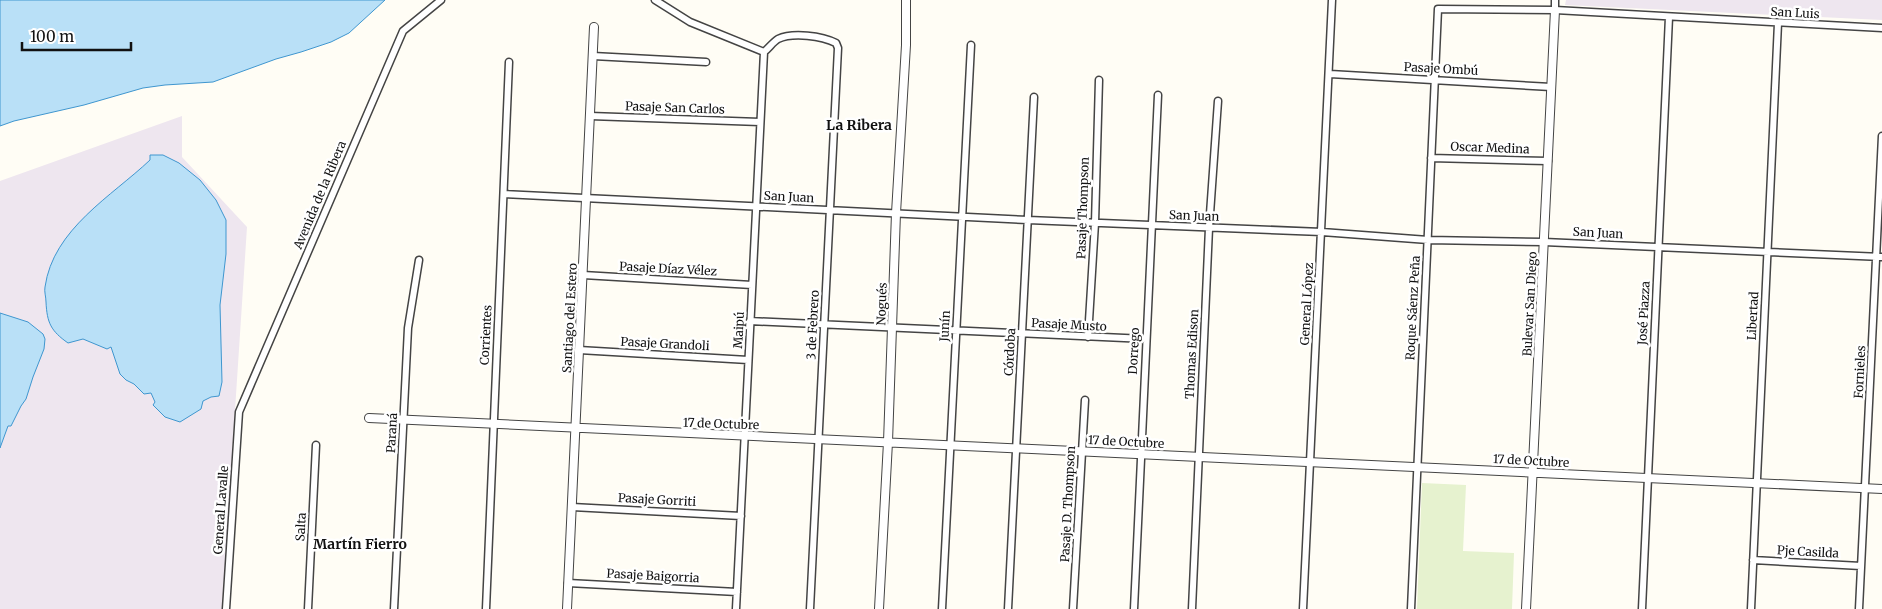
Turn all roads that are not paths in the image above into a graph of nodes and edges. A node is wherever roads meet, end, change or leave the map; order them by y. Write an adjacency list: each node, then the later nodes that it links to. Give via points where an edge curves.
1 (441, 0): 58 (street, Avenida de la Ribera, via 403,31)
2 (655, 0): 13 (street, via 690,22)
3 (906, 0): 33 (street, Nogués)
4 (1332, 0): 17 (street, General López)
5 (1555, 0): 7 (street, Bulevar San Diego)
6 (1438, 9): 7 (street, San Luis); 19 (street, Roque Sáenz Peña)
7 (1555, 10): 8 (street, San Luis); 20 (street, Bulevar San Diego)
8 (1669, 17): 9 (street, San Luis); 42 (street, José Piazza)
9 (1778, 24): 11 (street, San Luis); 43 (street, Libertad)
10 (594, 27): 14 (street, Santiago del Estero)
11 (1882, 28)
12 (971, 45): 34 (street, Junín)
13 (764, 52): 25 (street, Maipú); 32 (street, 3 de Febrero, via 777,40 786,37 819,37 836,43)
14 (593, 56): 16 (street); 24 (street, Santiago del Estero)
15 (509, 62): 29 (street, Corrientes)
16 (706, 62)
17 (1330, 74): 19 (street, Pasaje Ombú); 39 (street, General López)
18 (1099, 80): 36 (street, Pasaje Thompson)
19 (1435, 80): 20 (street, Pasaje Ombú); 27 (street, Roque Sáenz Peña)
20 (1551, 87): 28 (street, Bulevar San Diego)
21 (1158, 95): 37 (street, Dorrego)
22 (1034, 97): 35 (street, Córdoba)
23 (1218, 101): 38 (street, Thomas Edison)
24 (590, 116): 25 (street, Pasaje San Carlos); 30 (street, Santiago del Estero)
25 (760, 122): 31 (street, Maipú)
26 (1882, 136): 44 (street, Fornieles)
27 (1431, 158): 28 (street, Oscar Medina); 40 (street, Roque Sáenz Peña)
28 (1548, 161): 41 (street, Bulevar San Diego)
29 (504, 194): 30 (street, San Juan); 61 (street, Corrientes)
30 (586, 198): 31 (street, San Juan); 46 (street, Santiago del Estero)
31 (756, 206): 32 (street, San Juan); 47 (street, Maipú)
32 (830, 210): 33 (street, San Juan); 49 (street, 3 de Febrero)
33 (896, 213): 34 (street, San Juan); 50 (street, Nogués)
34 (961, 216): 35 (street, San Juan); 51 (street, Junín)
35 (1028, 220): 36 (street, San Juan); 52 (street, Córdoba)
36 (1095, 223): 37 (street, San Juan); 53 (street, Pasaje Thompson)
37 (1151, 225): 38 (street, San Juan); 54 (street, Dorrego)
38 (1209, 228): 39 (street, San Juan); 71 (street, Thomas Edison)
39 (1322, 232): 40 (street, San Juan); 72 (street, General López)
40 (1428, 240): 41 (street, San Juan); 73 (street, Roque Sáenz Peña)
41 (1544, 242): 42 (street, San Juan); 74 (street, Bulevar San Diego)
42 (1658, 247): 43 (street, San Juan); 75 (street, José Piazza)
43 (1767, 252): 44 (street, San Juan); 76 (street, Libertad)
44 (1879, 257): 77 (street, Fornieles)
45 (419, 260): 60 (street, Paraná, via 408,328)
46 (583, 275): 47 (street, Pasaje Díaz Vélez); 55 (street, Santiago del Estero)
47 (752, 285): 48 (street, Maipú)
48 (750, 321): 49 (street, Pasaje Musto); 56 (street, Maipú)
49 (824, 325): 50 (street, Pasaje Musto); 64 (street, 3 de Febrero)
50 (892, 328): 51 (street, Pasaje Musto); 65 (street, Nogués)
51 (956, 331): 52 (street, Pasaje Musto); 67 (street, Junín)
52 (1022, 334): 53 (street, Pasaje Musto); 68 (street, Córdoba)
53 (1088, 337): 54 (street, Pasaje Musto)
54 (1146, 339): 70 (street, Dorrego)
55 (579, 350): 56 (street, Pasaje Grandoli); 62 (street, Santiago del Estero)
56 (748, 360): 63 (street, Maipú)
57 (1085, 400): 69 (street, Pasaje D. Thompson)
58 (239, 412): 85 (street, General Lavalle)
59 (369, 418): 60 (street, 17 de Octubre)
60 (404, 419): 61 (street, 17 de Octubre); 87 (street, Paraná)
61 (493, 424): 62 (street, 17 de Octubre); 88 (street, Corrientes)
62 (576, 429): 63 (street, 17 de Octubre); 79 (street, Santiago del Estero)
63 (745, 436): 64 (street, 17 de Octubre); 80 (street, Maipú)
64 (818, 439): 65 (street, 17 de Octubre); 91 (street, 3 de Febrero)
65 (888, 442): 67 (street, 17 de Octubre); 92 (street, Nogués)
66 (316, 445): 86 (street, Salta)
67 (950, 445): 68 (street, 17 de Octubre); 93 (street, Junín)
68 (1016, 448): 69 (street, 17 de Octubre); 94 (street, Córdoba)
69 (1082, 451): 70 (street, 17 de Octubre); 95 (street, Pasaje D. Thompson)
70 (1141, 454): 71 (street, 17 de Octubre); 96 (street, Dorrego)
71 (1198, 457): 72 (street, 17 de Octubre); 97 (street, Thomas Edison)
72 (1311, 462): 73 (street, 17 de Octubre); 98 (street, General López)
73 (1418, 467): 74 (street, 17 de Octubre); 99 (street, Roque Sáenz Peña)
74 (1533, 472): 75 (street, 17 de Octubre); 100 (street, Bulevar San Diego)
75 (1648, 478): 76 (street, 17 de Octubre); 101 (street, José Piazza)
76 (1757, 482): 77 (street, 17 de Octubre); 81 (street, Libertad)
77 (1865, 488): 78 (street, 17 de Octubre); 82 (street, Fornieles)
78 (1882, 489)
79 (572, 507): 80 (street, Pasaje Gorriti); 83 (street, Santiago del Estero)
80 (741, 516): 84 (street, Maipú)
81 (1753, 560): 82 (street, Pje Casilda); 102 (street, Libertad)
82 (1861, 566): 103 (street, Fornieles)
83 (568, 583): 84 (street, Pasaje Baigorria); 89 (street, Santiago del Estero)
84 (737, 592): 90 (street, Maipú)
85 (226, 609)
86 (308, 609)
87 (394, 609)
88 (486, 609)
89 (567, 609)
90 (736, 609)
91 (810, 609)
92 (879, 609)
93 (942, 609)
94 (1008, 609)
95 (1073, 609)
96 (1134, 609)
97 (1192, 609)
98 (1303, 609)
99 (1411, 609)
100 (1526, 609)
101 (1642, 609)
102 (1751, 609)
103 (1859, 609)

